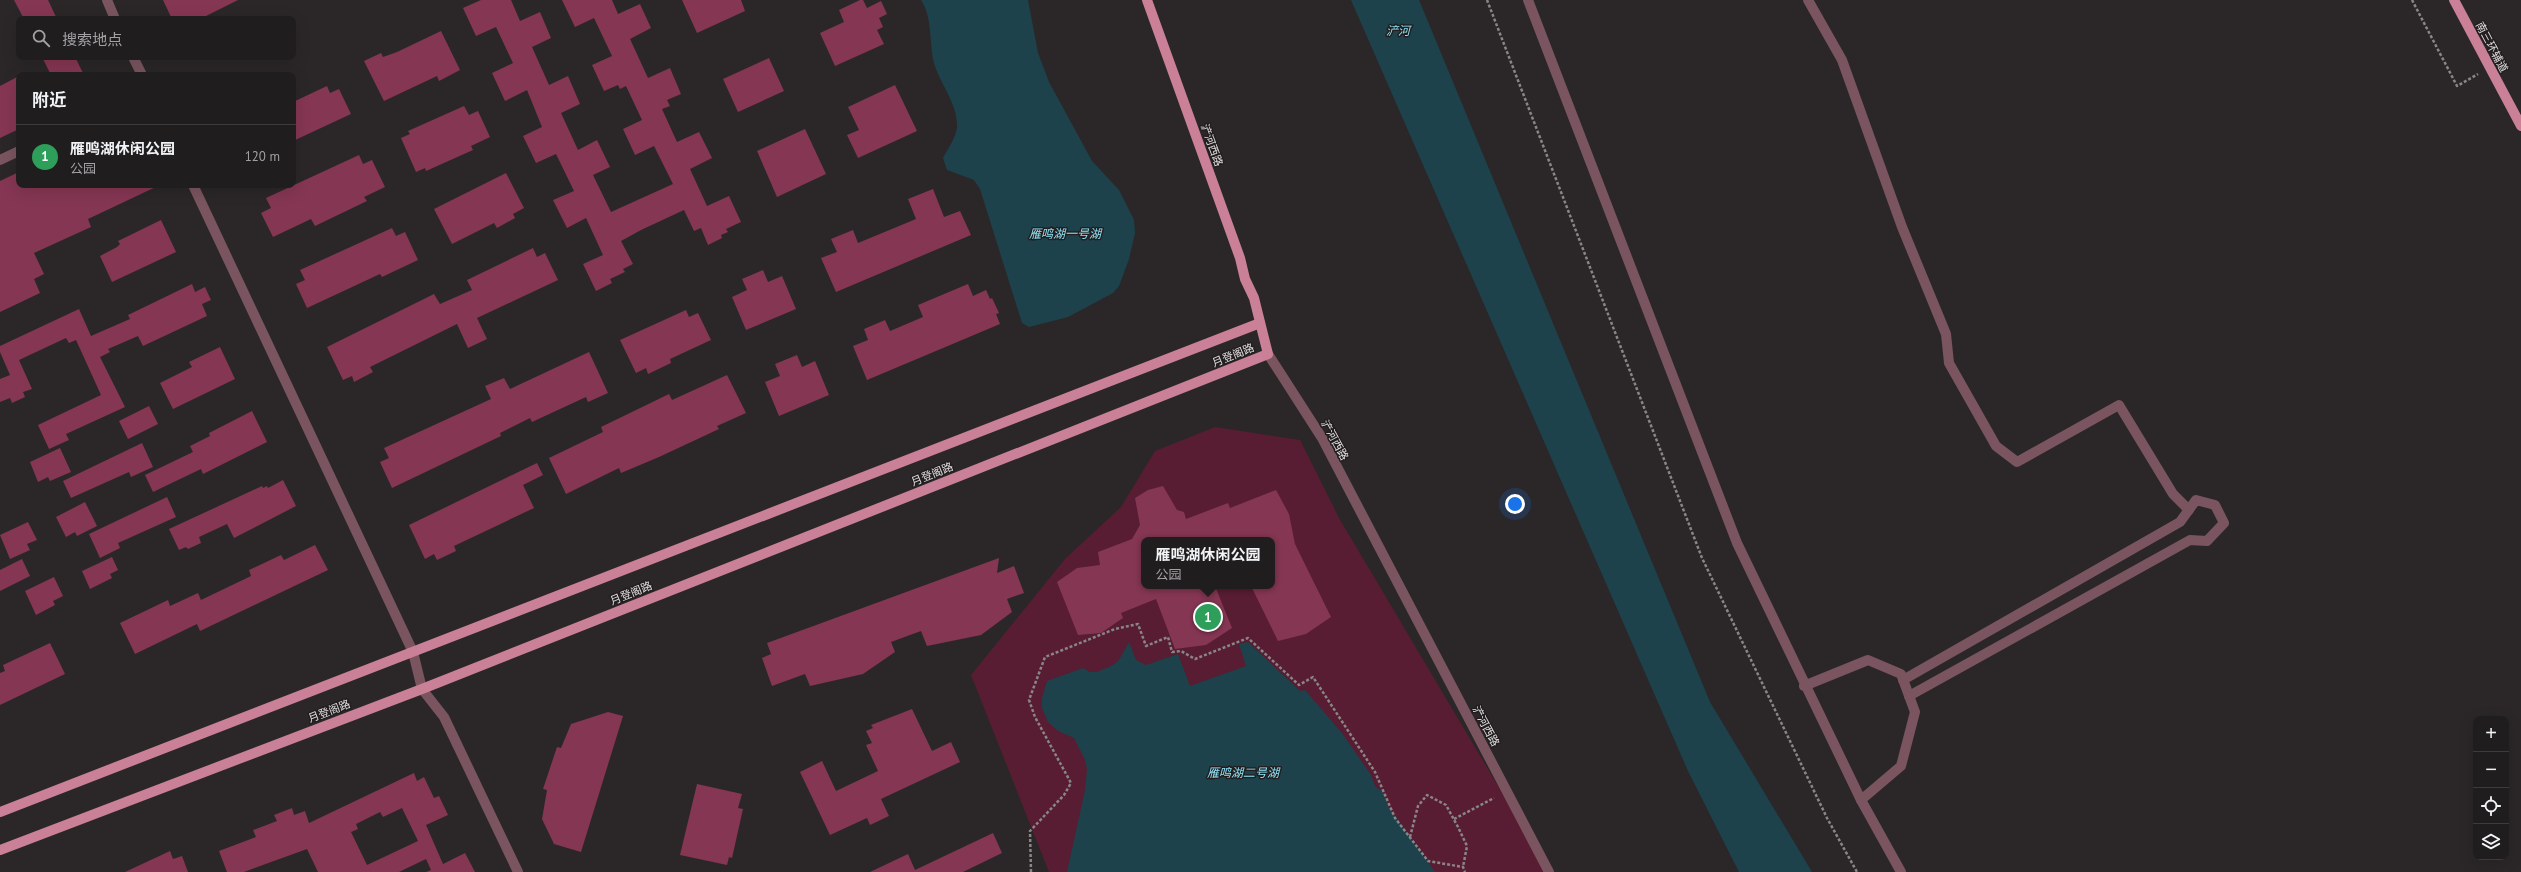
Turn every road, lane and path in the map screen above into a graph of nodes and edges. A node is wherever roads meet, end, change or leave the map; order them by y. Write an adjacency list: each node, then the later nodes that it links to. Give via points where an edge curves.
1 (107, 0): 8 (street)
2 (1147, 0): 16 (main road, 浐河西路, via 1240,258 1244,279 1254,298)
3 (1486, 0): 35 (path, via 1702,558 1827,818)
4 (1528, 0): 21 (street, via 1737,543)
5 (1808, 0): 18 (street, via 1842,60 1902,227 1946,334 1948,363 1996,446 2017,462 2119,405 2173,494)
6 (2412, 0): 10 (path, via 2457,86)
7 (2454, 0): 10 (main road, 南三环辅道)
8 (115, 16)
9 (134, 60): 11 (street)
10 (2490, 68): 12 (main road, 南三环辅道)
11 (140, 72)
12 (2521, 126)
13 (16, 152): 14 (street)
14 (0, 160)
15 (195, 188): 19 (street)
16 (1260, 323): 17 (main road, 浐河西路); 19 (main road, 月登阁路)
17 (1268, 354): 22 (main road, 月登阁路); 24 (street, 浐河西路, via 1322,438)
18 (2189, 510): 20 (street, via 2180,522); 23 (street, via 2196,500 2215,504 2224,523 2207,542 2190,540)
19 (413, 652): 22 (street); 26 (main road, 月登阁路)
20 (1903, 680): 21 (street, via 1901,674 1868,660); 23 (street)
21 (1804, 686): 25 (street)
22 (422, 689): 29 (main road, 月登阁路); 31 (street, via 444,717)
23 (1909, 696): 25 (street, via 1915,712 1901,766)
24 (1507, 791): 27 (path); 34 (street, 浐河西路)
25 (1861, 800): 36 (street)
26 (0, 812)
27 (1454, 819): 28 (path, via 1446,805 1427,795 1418,806); 30 (path, via 1467,846)
28 (1410, 838): 30 (path, via 1428,861); 32 (path, via 1395,818 1375,772 1312,677 1299,685 1248,638 1195,659 1181,651 1172,652 1168,637 1146,646 1138,624 1115,629 1045,657 1029,700 1035,717 1071,783 1064,795 1030,832)
29 (0, 850)
30 (1463, 867): 33 (path)
31 (518, 872)
32 (1031, 872)
33 (1465, 872)
34 (1549, 872)
35 (1857, 872)
36 (1901, 872)

